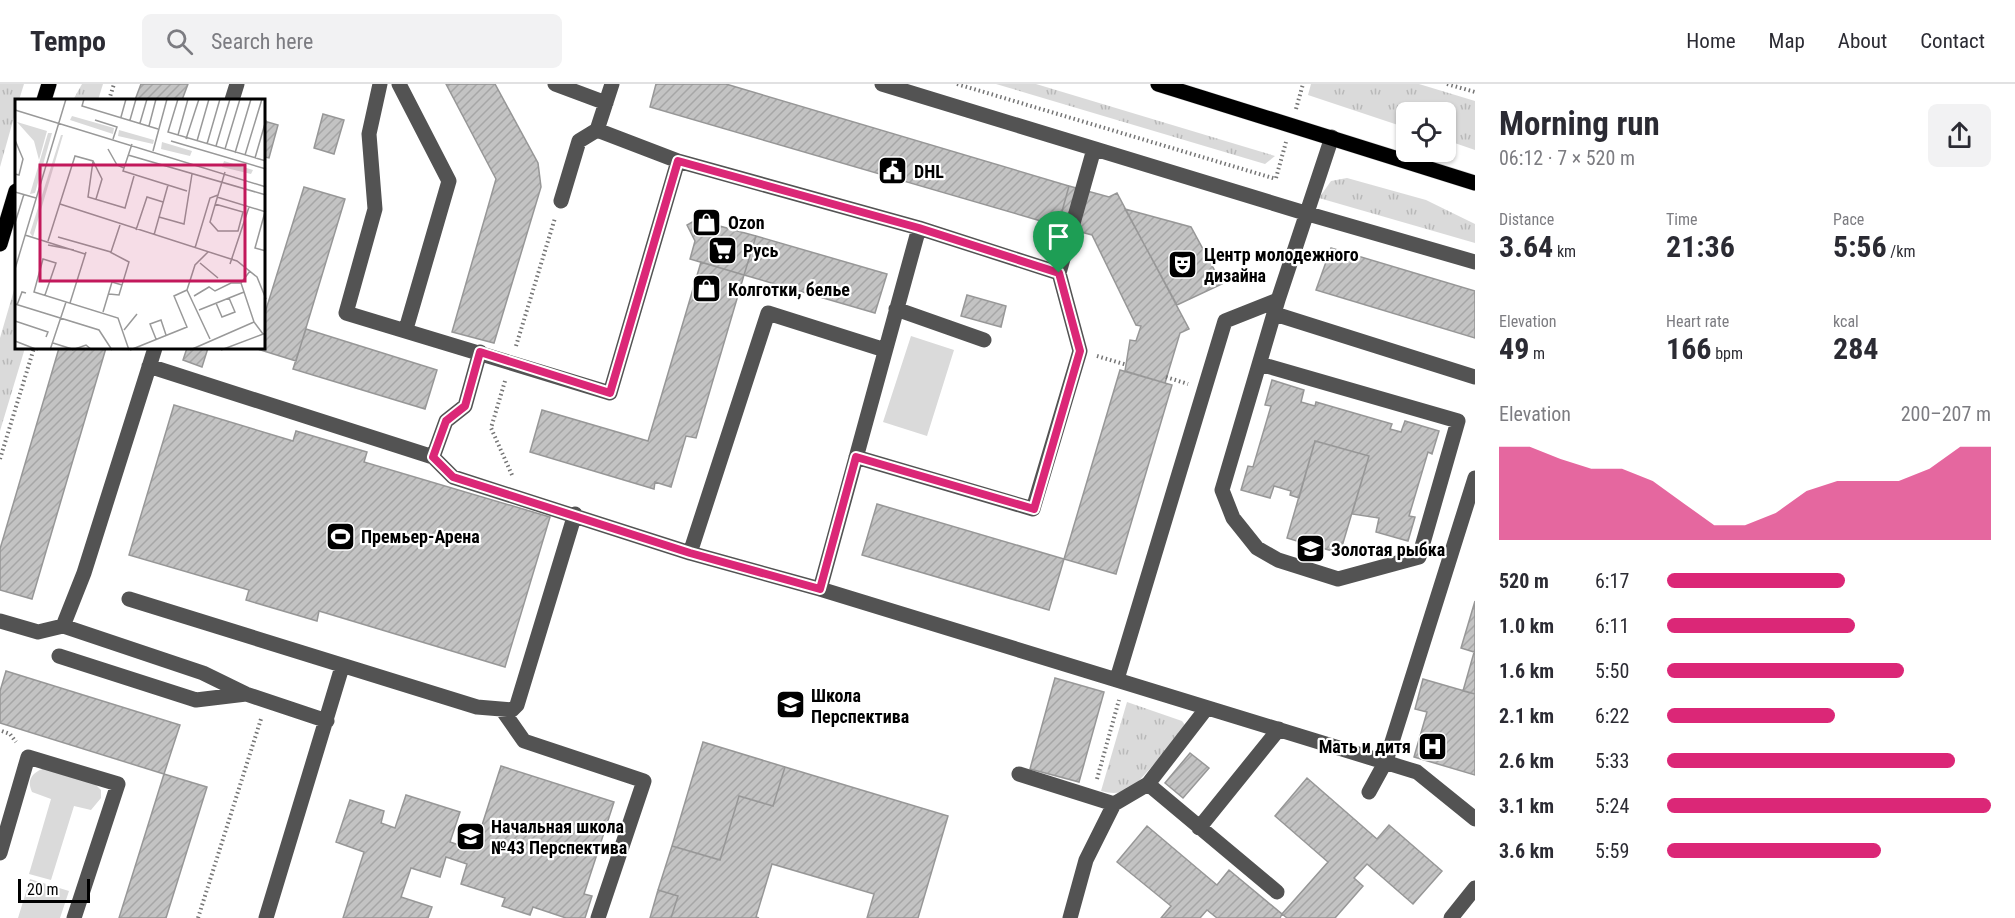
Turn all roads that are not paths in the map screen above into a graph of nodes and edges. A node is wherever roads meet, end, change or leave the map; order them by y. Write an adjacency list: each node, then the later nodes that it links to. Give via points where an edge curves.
1 (49, 84): 9 (main road)
2 (237, 84): 10 (lane)
3 (380, 84): 28 (lane, via 369,134 375,209 346,313)
4 (399, 84): 28 (lane, via 449,181)
5 (555, 84): 11 (lane)
6 (612, 84): 11 (lane)
7 (882, 84): 14 (lane)
8 (1158, 84): 13 (main road)
9 (44, 99)
10 (232, 99)
11 (606, 103): 12 (lane)
12 (597, 130): 15 (lane); 20 (lane, via 579,141)
13 (1332, 137): 16 (main road); 21 (lane)
14 (1094, 149): 21 (lane); 25 (lane)
15 (678, 161): 22 (lane); 32 (lane, via 610,393)
16 (1452, 174): 17 (main road); 18 (main road)
17 (1475, 178)
18 (1475, 183)
19 (15, 194): 23 (main road)
20 (561, 201)
21 (1305, 213): 24 (lane); 26 (lane)
22 (919, 228): 25 (lane); 27 (lane)
23 (0, 244)
24 (1475, 262)
25 (1059, 273): 37 (lane, via 1080,351 1034,509)
26 (1277, 307): 33 (lane); 35 (lane); 47 (lane, via 1225,321)
27 (896, 309): 29 (lane); 31 (lane)
28 (406, 330): 32 (lane)
29 (984, 340)
30 (154, 350): 34 (lane)
31 (885, 350): 37 (lane); 40 (lane, via 768,313)
32 (480, 352): 36 (lane, via 465,406 446,421)
33 (1260, 364): 33 (lane, via 1222,490 1233,518 1257,548 1278,560 1338,579 1419,557 1458,421)
34 (149, 366): 36 (lane); 44 (lane, via 84,573)
35 (1475, 377)
36 (433, 457): 39 (lane, via 453,477)
37 (856, 457): 41 (lane)
38 (1474, 484): 53 (lane)
39 (575, 514): 40 (lane); 50 (lane, via 517,705)
40 (690, 553): 41 (lane)
41 (820, 589): 47 (lane)
42 (129, 599): 46 (lane)
43 (0, 621): 44 (lane, via 38,632)
44 (63, 626): 48 (lane, via 203,673)
45 (59, 656): 48 (lane, via 195,700)
46 (342, 667): 50 (lane, via 477,707); 51 (lane)
47 (1120, 680): 49 (lane)
48 (246, 694): 51 (lane)
49 (1206, 709): 52 (lane); 55 (lane)
50 (504, 711): 65 (lane, via 524,741 644,781)
51 (327, 721): 64 (lane)
52 (1279, 729): 53 (lane); 59 (lane)
53 (1386, 761): 56 (lane); 58 (lane, via 1417,772)
54 (1019, 774): 57 (lane)
55 (1148, 784): 57 (lane); 59 (lane)
56 (1369, 792)
57 (1114, 804): 66 (lane, via 1086,861)
58 (1475, 819)
59 (1199, 828): 62 (lane)
60 (0, 853): 63 (lane, via 28,757 118,784)
61 (1475, 888): 67 (lane)
62 (1277, 892)
63 (74, 918)
64 (266, 918)
65 (598, 918)
66 (1070, 918)
67 (1452, 918)

